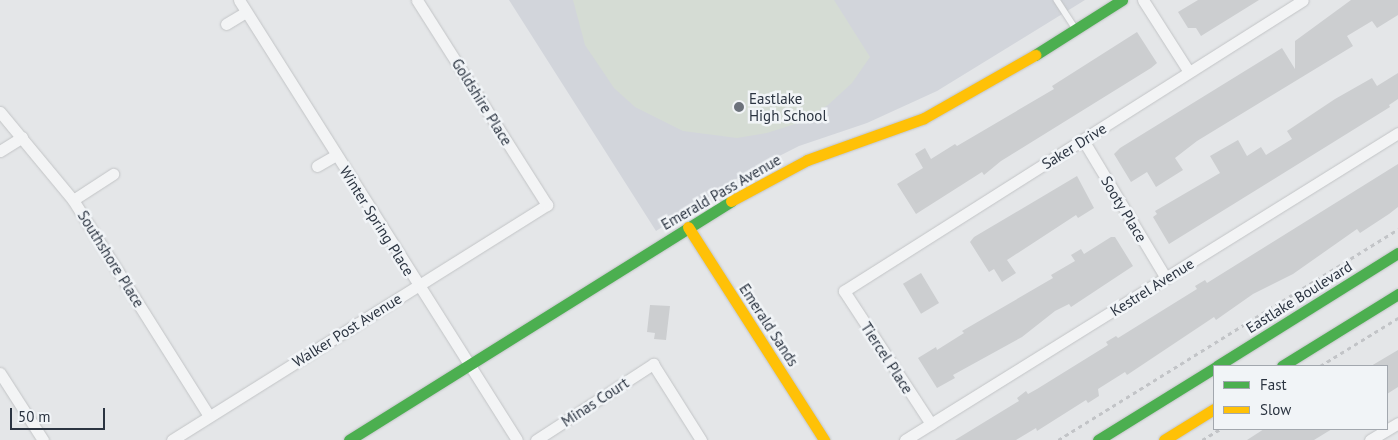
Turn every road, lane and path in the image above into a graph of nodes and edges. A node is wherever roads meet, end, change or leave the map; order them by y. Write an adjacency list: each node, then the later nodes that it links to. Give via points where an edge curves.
1 (239, 0): 7 (street, Winter Spring Place)
2 (417, 0): 20 (street, Goldshire Place)
3 (1057, 0): 9 (lane)
4 (1122, 0): 9 (street, Emerald Pass Avenue)
5 (1143, 0): 10 (street)
6 (1303, 0): 10 (street, Saker Drive)
7 (246, 12): 8 (street); 16 (street, Winter Spring Place)
8 (226, 24)
9 (1076, 29): 21 (street, Emerald Pass Avenue, via 992,82 924,118 807,160)
10 (1189, 72): 14 (street, Saker Drive)
11 (0, 112): 13 (street, Southshore Place)
12 (1398, 133): 24 (street, Kestrel Avenue)
13 (22, 137): 15 (street); 19 (street, Southshore Place)
14 (1083, 140): 24 (street, Sooty Place); 26 (street, Saker Drive)
15 (0, 152)
16 (336, 155): 17 (street); 25 (street, Winter Spring Place)
17 (317, 166)
18 (113, 174): 19 (street)
19 (73, 200): 36 (street, Southshore Place)
20 (547, 205): 25 (street, Walker Post Avenue)
21 (688, 227): 29 (street, Emerald Pass Avenue); 46 (street, Emerald Sands)
22 (1398, 229): 48 (path)
23 (1398, 253): 30 (street, Eastlake Boulevard)
24 (1166, 278): 37 (street, Kestrel Avenue)
25 (418, 286): 29 (street, Winter Spring Place); 36 (street, Walker Post Avenue)
26 (844, 291): 37 (street, Tiercel Place)
27 (1398, 294): 31 (street)
28 (1398, 318): 32 (path)
29 (470, 364): 42 (street, Emerald Pass Avenue); 43 (street, Winter Spring Place)
30 (1218, 365)
31 (1284, 365)
32 (1322, 365)
33 (1213, 368): 49 (street, Eastlake Boulevard)
34 (0, 373): 40 (street)
35 (1213, 410): 50 (street)
36 (209, 416): 41 (street, Walker Post Avenue)
37 (931, 424): 47 (street, Kestrel Avenue)
38 (1218, 430): 51 (path)
39 (1386, 430): 52 (street)
40 (43, 440)
41 (172, 440)
42 (349, 440)
43 (517, 440)
44 (536, 440): 45 (street, Minas Court, via 653,364)
45 (701, 440)
46 (824, 440)
47 (905, 440)
48 (1058, 440)
49 (1098, 440)
50 (1164, 440)
51 (1202, 440)
52 (1370, 440)

